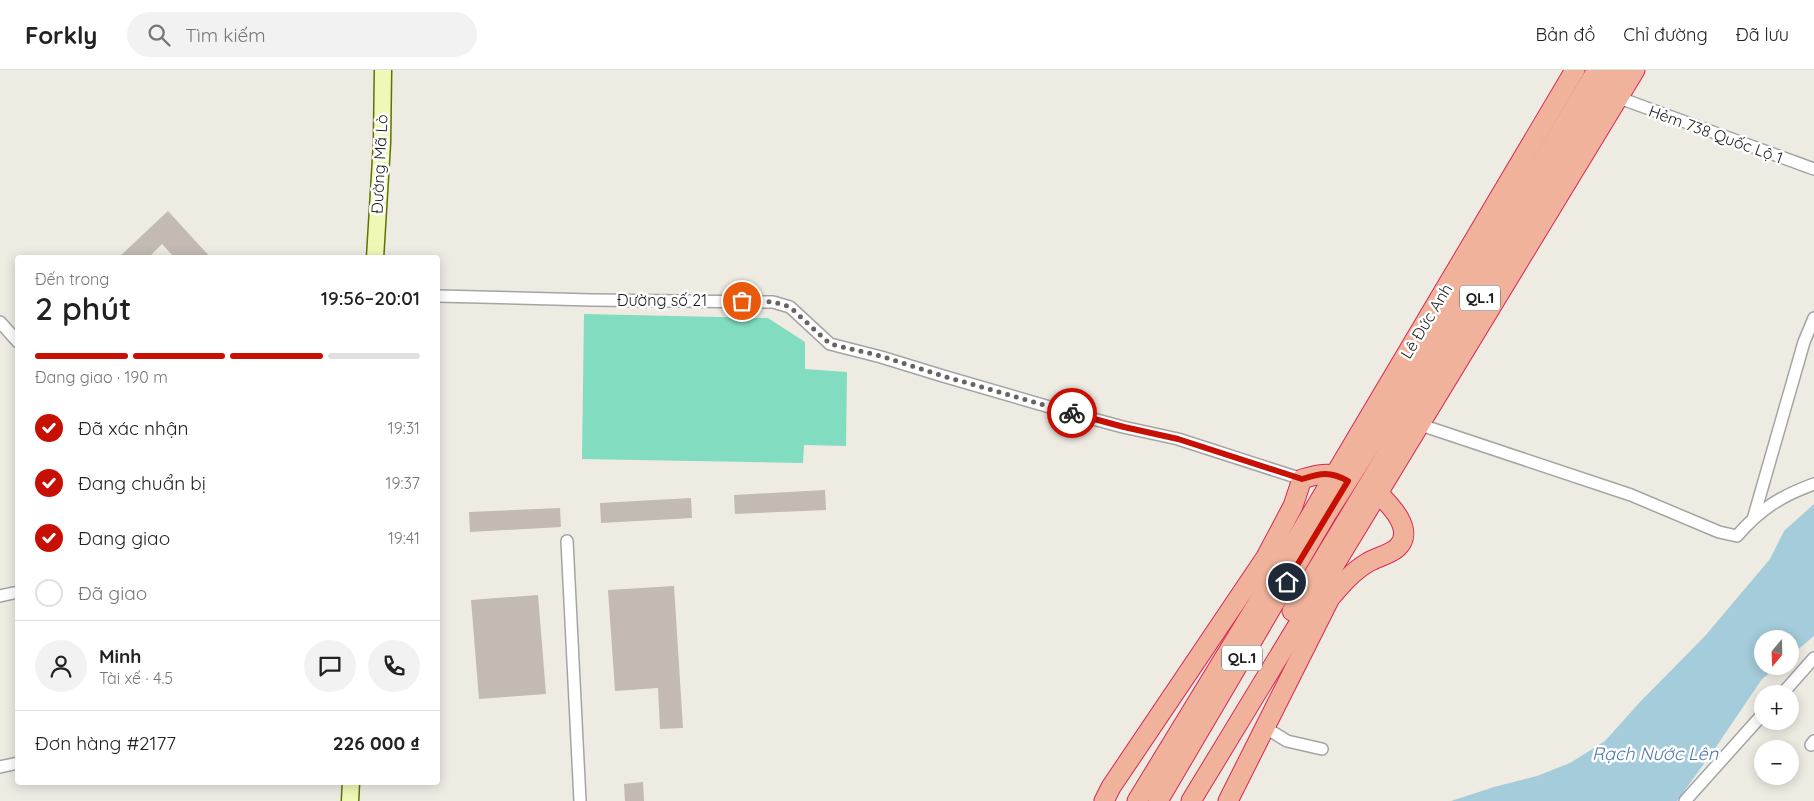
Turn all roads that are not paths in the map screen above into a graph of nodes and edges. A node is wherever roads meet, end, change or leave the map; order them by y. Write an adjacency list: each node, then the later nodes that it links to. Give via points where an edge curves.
1 (383, 70): 8 (main road, Đường Mã Lò)
2 (1576, 70): 14 (highway, Lê Đức Anh / QL.1)
3 (1597, 70): 14 (highway, Lê Đức Anh / QL.1, via 1403,394)
4 (1615, 70): 6 (highway, QL.1)
5 (1635, 70): 6 (highway, QL.1)
6 (1610, 94): 7 (street, Hẻm 738 Quốc Lộ 1); 13 (highway, QL.1, via 1551,192 1445,385)
7 (1814, 169)
8 (376, 255)
9 (440, 296): 15 (street, Đường số 21, via 774,302 790,307 830,344 1069,412 1178,439)
10 (1814, 318): 18 (street, via 1804,342)
11 (0, 322): 12 (street)
12 (15, 339)
13 (1414, 422): 17 (highway, QL.1); 18 (street, via 1631,495 1719,532 1737,536); 35 (highway, QL.1, via 1342,525)
14 (1341, 477): 15 (highway); 33 (highway, Lê Đức Anh / QL.1, via 1292,547); 34 (highway, Lê Đức Anh / QL.1, via 1326,515)
15 (1302, 479): 32 (highway, via 1293,506 1266,557)
16 (1814, 484): 18 (street, via 1791,492)
17 (1379, 494): 25 (highway, via 1400,520 1403,529 1401,542 1355,571 1330,598); 36 (highway, QL.1)
18 (1754, 516)
19 (567, 541): 31 (street)
20 (15, 593): 21 (street)
21 (0, 596)
22 (1814, 658): 23 (street)
23 (1790, 685)
24 (1754, 724): 38 (street)
25 (1266, 728): 26 (street, via 1287,741); 37 (highway)
26 (1322, 749)
27 (15, 764): 28 (street)
28 (0, 767)
29 (351, 785): 30 (main road)
30 (350, 801)
31 (580, 801)
32 (1104, 801)
33 (1137, 801)
34 (1158, 801)
35 (1179, 801)
36 (1192, 801)
37 (1228, 801)
38 (1685, 801)

